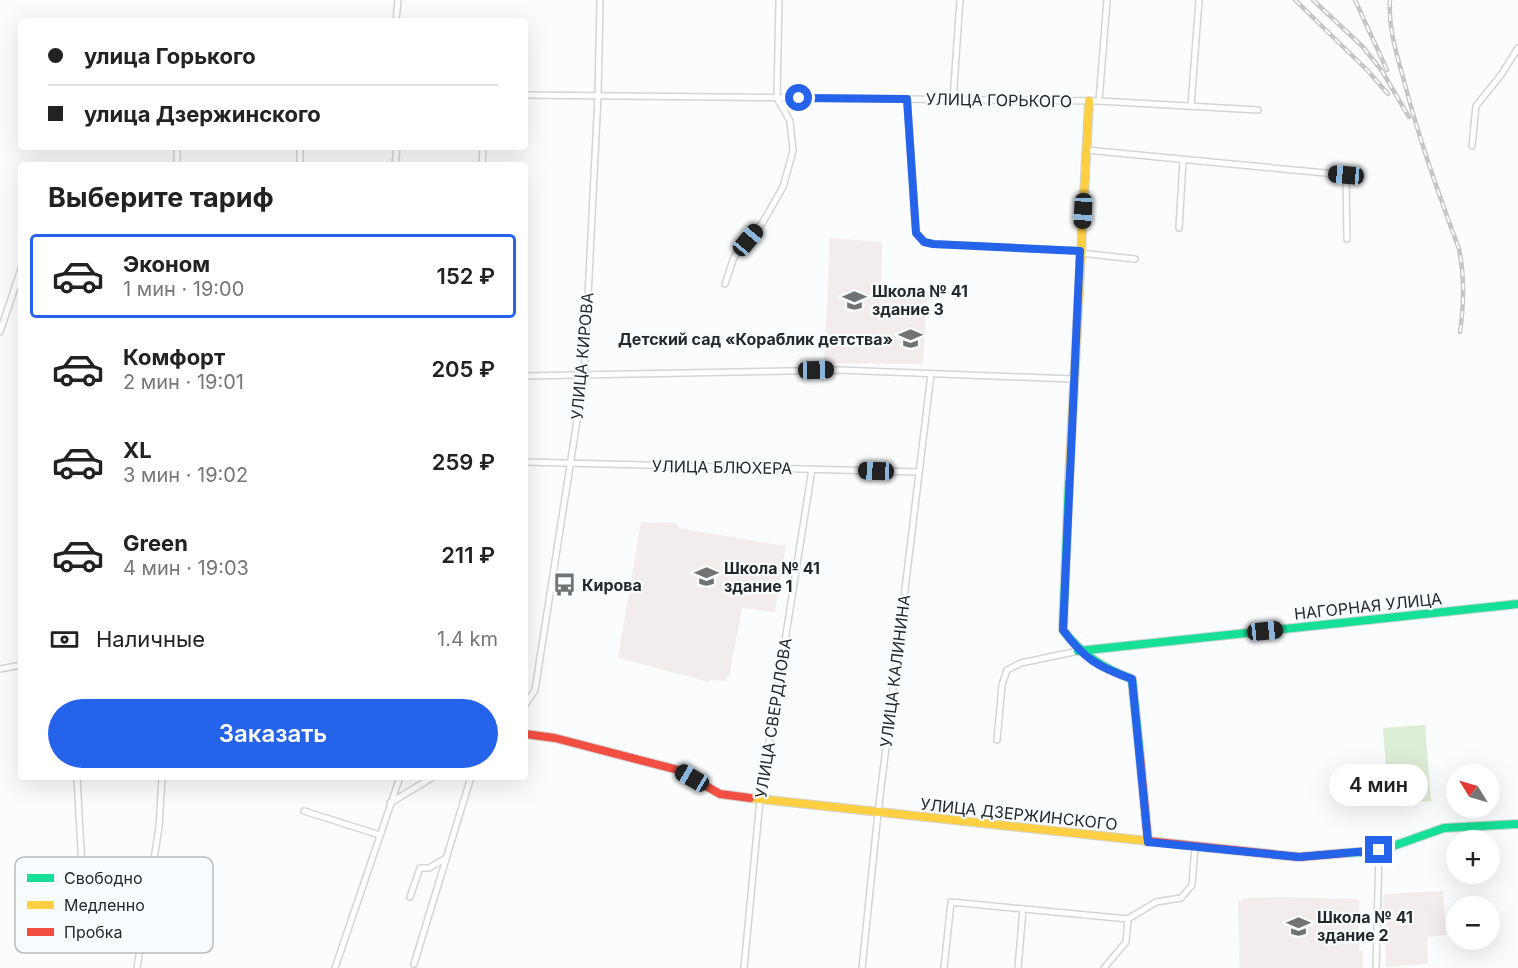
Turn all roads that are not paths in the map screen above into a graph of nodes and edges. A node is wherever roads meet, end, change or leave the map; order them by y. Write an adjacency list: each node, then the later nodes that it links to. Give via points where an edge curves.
1 (398, 0): 7 (street)
2 (600, 0): 10 (street, УЛИЦА КИРОВА)
3 (779, 0): 11 (street)
4 (960, 0): 13 (street)
5 (1107, 0): 15 (street)
6 (1199, 0): 16 (street)
7 (396, 18)
8 (1518, 48): 18 (street, via 1476,106)
9 (528, 95): 10 (street, УЛИЦА ГОРЬКОГО)
10 (598, 96): 11 (street, УЛИЦА ГОРЬКОГО); 30 (street, УЛИЦА КИРОВА)
11 (777, 98): 12 (street, УЛИЦА ГОРЬКОГО); 26 (street, via 790,121 793,151 783,187 763,222 734,257)
12 (907, 99): 13 (street, УЛИЦА ГОРЬКОГО); 23 (street, via 916,233 924,242)
13 (953, 100): 14 (street, УЛИЦА ГОРЬКОГО)
14 (1089, 101): 15 (street, УЛИЦА ГОРЬКОГО); 19 (street)
15 (1099, 101): 16 (street, УЛИЦА ГОРЬКОГО)
16 (1191, 106): 17 (street, УЛИЦА ГОРЬКОГО)
17 (1258, 110)
18 (1472, 146)
19 (1086, 150): 20 (street); 23 (street)
20 (1183, 160): 21 (street); 22 (street, via 1346,175)
21 (1179, 228)
22 (1347, 239)
23 (1080, 252): 24 (street); 31 (street)
24 (1135, 259)
25 (18, 278): 27 (street)
26 (725, 284)
27 (0, 332)
28 (931, 374): 30 (street, via 839,370); 31 (street); 35 (street, УЛИЦА КАЛИНИНА)
29 (528, 376): 30 (street)
30 (584, 376): 33 (street, УЛИЦА КИРОВА)
31 (1073, 379): 37 (street, via 1063,630)
32 (528, 462): 33 (street, УЛИЦА БЛЮХЕРА)
33 (571, 464): 34 (street, УЛИЦА БЛЮХЕРА); 40 (street, УЛИЦА КИРОВА, via 535,690)
34 (812, 469): 35 (street, УЛИЦА БЛЮХЕРА); 48 (street, УЛИЦА СВЕРДЛОВА)
35 (919, 472): 51 (street, УЛИЦА КАЛИНИНА)
36 (1518, 604): 37 (street, НАГОРНАЯ УЛИЦА)
37 (1078, 651): 42 (street, via 1021,663 1007,670); 54 (street, via 1106,670 1132,679)
38 (18, 666): 39 (street)
39 (0, 669)
40 (528, 700)
41 (528, 734): 48 (street, УЛИЦА ДЗЕРЖИНСКОГО, via 678,770 720,794)
42 (997, 740)
43 (77, 780): 57 (street)
44 (162, 780): 58 (street)
45 (399, 780): 49 (street)
46 (429, 780): 49 (street)
47 (470, 780): 59 (street)
48 (760, 800): 51 (street, УЛИЦА ДЗЕРЖИНСКОГО); 67 (street, УЛИЦА СВЕРДЛОВА)
49 (390, 803): 53 (street)
50 (304, 812): 53 (street)
51 (878, 813): 54 (street, УЛИЦА ДЗЕРЖИНСКОГО); 68 (street, УЛИЦА КАЛИНИНА)
52 (1518, 824): 56 (street, УЛИЦА ДЗЕРЖИНСКОГО, via 1444,828)
53 (380, 835): 66 (street)
54 (1148, 842): 55 (street, УЛИЦА ДЗЕРЖИНСКОГО)
55 (1195, 846): 56 (street, УЛИЦА ДЗЕРЖИНСКОГО, via 1299,857); 62 (street, via 1192,885 1180,898 1156,902)
56 (1379, 850): 72 (street)
57 (81, 857)
58 (154, 857)
59 (446, 858): 60 (street, via 429,868 420,868); 64 (street)
60 (410, 897)
61 (1023, 909): 62 (street); 69 (street, via 951,902); 70 (street)
62 (1128, 919): 71 (street, via 1126,942)
63 (139, 953): 65 (street)
64 (414, 964)
65 (137, 968)
66 (334, 968)
67 (744, 968)
68 (862, 968)
69 (944, 968)
70 (1018, 968)
71 (1104, 968)
72 (1376, 968)

